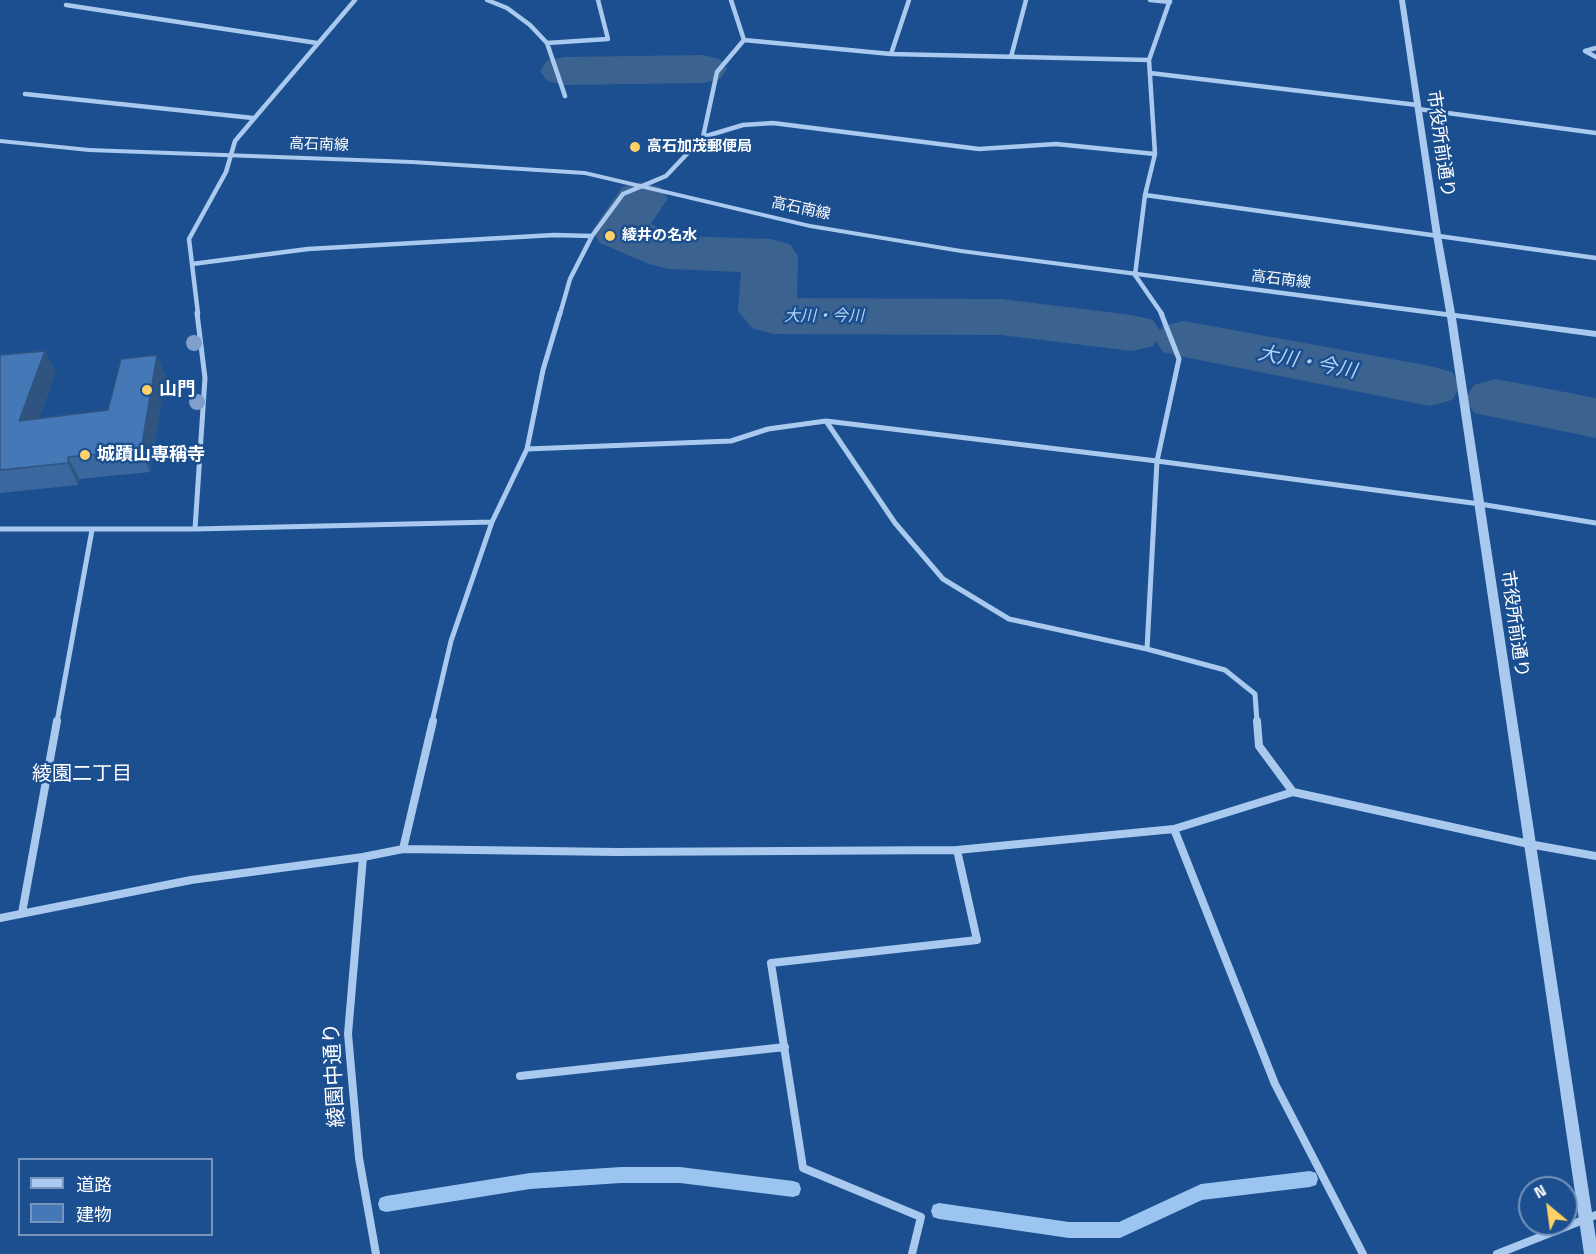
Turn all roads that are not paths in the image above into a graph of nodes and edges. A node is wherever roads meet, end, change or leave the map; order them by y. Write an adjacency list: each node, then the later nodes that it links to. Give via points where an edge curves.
1 (356, 0): 12 (street)
2 (487, 0): 13 (street, via 507,8)
3 (598, 0): 13 (street, via 608,39)
4 (731, 0): 11 (street)
5 (909, 0): 15 (street)
6 (1026, 0): 16 (street)
7 (1150, 0): 9 (street)
8 (1402, 0): 22 (street, 市役所前通り)
9 (1170, 1): 18 (street)
10 (66, 5): 12 (street)
11 (744, 40): 15 (street); 25 (street, via 717,72)
12 (317, 43): 23 (street)
13 (547, 44): 21 (street)
14 (1596, 48): 17 (street, via 1585,51)
15 (891, 54): 16 (street)
16 (1011, 57): 18 (street)
17 (1596, 57)
18 (1149, 60): 19 (street)
19 (1150, 73): 22 (street); 27 (street)
20 (25, 94): 23 (street)
21 (565, 96)
22 (1418, 107): 24 (street); 31 (street, 市役所前通り)
23 (254, 118): 28 (street, via 235,141)
24 (1596, 133)
25 (703, 137): 27 (street, via 743,125 773,123 979,149 1056,144); 29 (street, via 666,176)
26 (0, 141): 28 (street, 高石南線, via 89,150)
27 (1155, 154): 30 (street)
28 (229, 156): 29 (street, 高石南線, via 513,167 585,173); 34 (street, via 226,172 189,239)
29 (639, 186): 32 (street, via 623,194); 35 (street, 高石南線, via 810,226)
30 (1145, 195): 31 (street); 35 (street)
31 (1437, 235): 33 (street); 36 (street, 市役所前通り)
32 (592, 236): 34 (street, via 308,249); 39 (street, via 570,279 543,370)
33 (1596, 258)
34 (192, 264): 45 (street, via 205,378)
35 (1135, 275): 36 (street, 高石南線); 40 (street, via 1166,319 1179,359)
36 (1451, 315): 37 (street, 高石南線); 41 (street, 市役所前通り)
37 (1596, 334)
38 (826, 421): 39 (street, via 768,429 731,441); 40 (street); 47 (street, via 896,523 943,579 1009,619)
39 (527, 449): 42 (street)
40 (1157, 461): 41 (street); 47 (street)
41 (1480, 504): 43 (street); 50 (street, 市役所前通り)
42 (492, 522): 45 (street); 51 (street, via 451,641)
43 (1596, 523)
44 (0, 529): 46 (street)
45 (195, 529): 46 (street)
46 (92, 530): 55 (street)
47 (1147, 649): 48 (street, via 1225,670 1255,694 1259,746)
48 (1293, 792): 49 (street); 50 (street)
49 (1174, 829): 52 (street); 63 (street, via 1275,1084)
50 (1529, 844): 53 (street); 59 (street, 市役所前通り)
51 (403, 849): 52 (street); 54 (street)
52 (957, 850): 57 (street, via 977,940 771,963)
53 (1596, 856)
54 (363, 857): 55 (street, via 191,880); 61 (street, 綾園中通り, via 348,1034 359,1158)
55 (22, 913): 56 (street)
56 (0, 918)
57 (785, 1047): 58 (street); 62 (street, via 803,1168 921,1217)
58 (520, 1076)
59 (1591, 1217): 60 (street); 64 (street); 65 (street, 市役所前通り)
60 (1596, 1232)
61 (376, 1254)
62 (912, 1254)
63 (1364, 1254)
64 (1497, 1254)
65 (1591, 1254)

